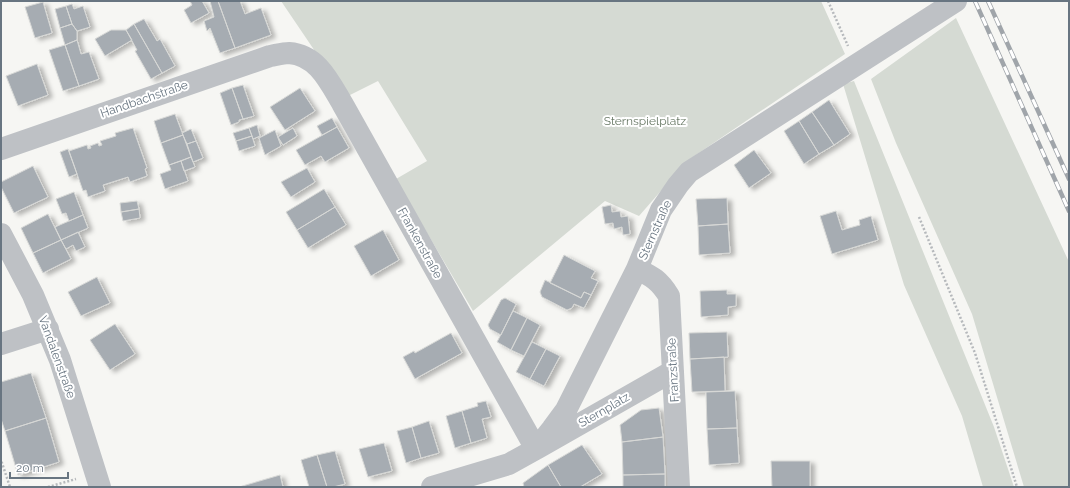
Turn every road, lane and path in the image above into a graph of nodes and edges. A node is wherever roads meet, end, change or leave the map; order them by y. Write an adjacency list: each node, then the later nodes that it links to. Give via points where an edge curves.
1 (828, 1): 4 (path)
2 (956, 1): 4 (street, Sternstraße)
3 (289, 53): 5 (street, Handbachstraße, via 245,64); 12 (street, Frankenstraße, via 312,61 327,78)
4 (856, 64): 8 (street, Sternstraße, via 689,172 678,184 662,210)
5 (1, 149)
6 (919, 217): 19 (path, via 975,353)
7 (1, 234): 9 (street, Vandalenstraße)
8 (637, 269): 11 (street, Franzstraße, via 654,278 669,296); 12 (street, Sternstraße, via 566,410)
9 (48, 329): 10 (street); 14 (street, Vandalenstraße, via 63,367)
10 (1, 344)
11 (673, 371): 12 (street, Sternplatz); 18 (street, Franzstraße)
12 (536, 449): 17 (street, Sternstraße, via 509,464)
13 (1, 462): 15 (path)
14 (98, 480): 16 (path)
15 (10, 487)
16 (48, 487)
17 (432, 487)
18 (679, 487)
19 (1017, 487)

